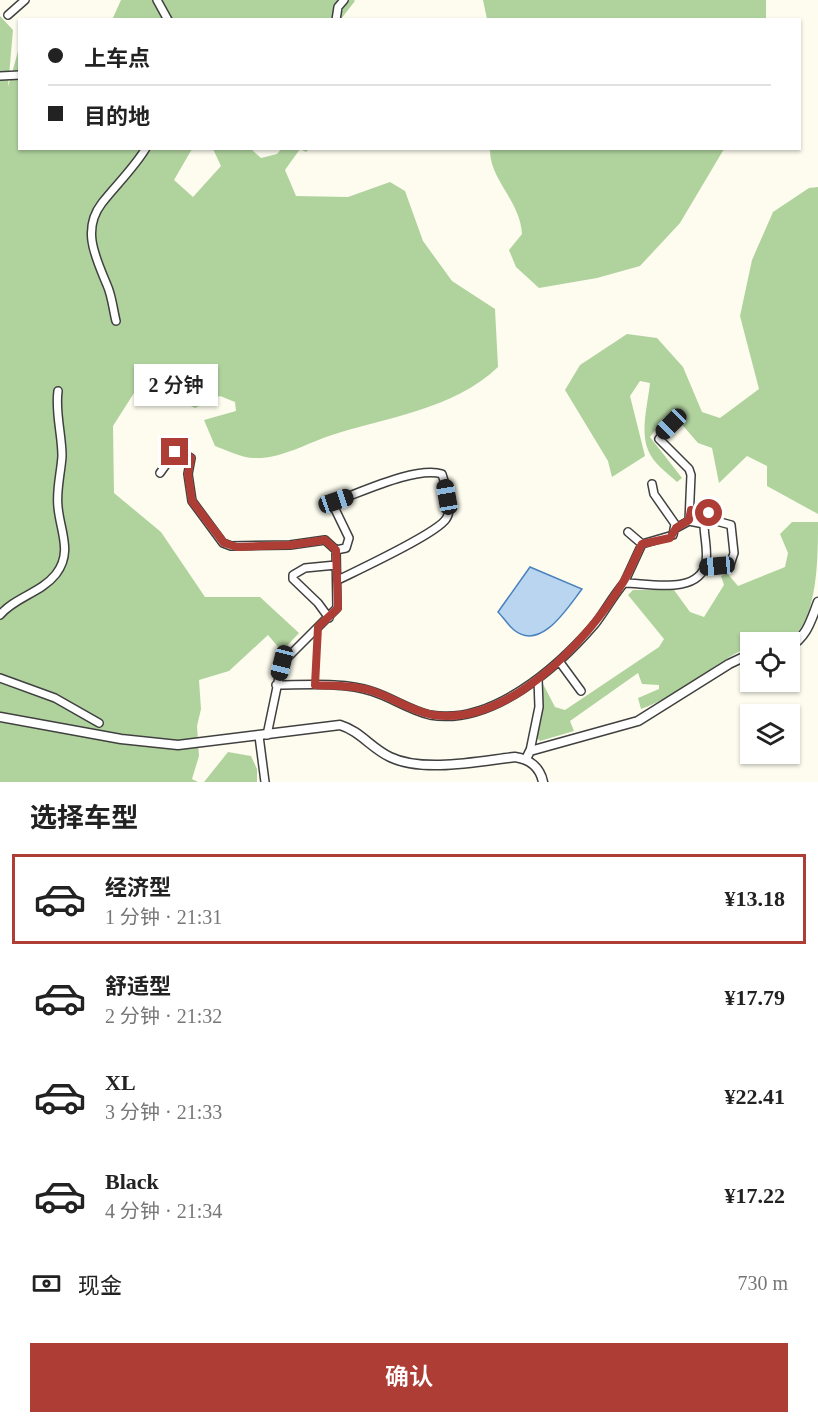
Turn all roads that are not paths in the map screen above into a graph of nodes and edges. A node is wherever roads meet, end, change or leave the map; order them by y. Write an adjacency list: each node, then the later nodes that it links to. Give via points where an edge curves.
1 (25, 0): 4 (street)
2 (157, 0): 5 (street)
3 (344, 0): 6 (street)
4 (8, 15)
5 (167, 18)
6 (336, 18)
7 (0, 75): 8 (street)
8 (18, 75)
9 (144, 150): 10 (street, via 100,205 94,219 92,246 108,286)
10 (116, 321)
11 (58, 392): 27 (street, via 62,457 58,507 66,547 63,561 41,588)
12 (671, 424): 15 (street, via 660,439 689,470)
13 (160, 473): 21 (street, via 175,452 191,458 188,474 192,501 224,543 290,545 325,540)
14 (652, 484): 18 (street, via 654,494)
15 (691, 510): 16 (street); 17 (street, via 709,513)
16 (689, 520): 17 (street); 18 (street)
17 (706, 522): 23 (street); 23 (street, via 730,525 734,553 730,565)
18 (676, 528): 20 (street, via 670,538)
19 (628, 532): 20 (street)
20 (642, 544): 25 (street)
21 (336, 550): 22 (street); 24 (street, via 346,548 349,538 334,507 336,501 412,475 442,474 450,510 447,518 413,541)
22 (336, 565): 24 (street); 28 (street, via 305,568 293,575)
23 (704, 567): 25 (street, via 692,582 682,585)
24 (338, 580): 28 (street, via 338,608)
25 (624, 583): 32 (street, via 596,622)
26 (818, 602): 30 (street)
27 (0, 615)
28 (329, 618): 29 (street)
29 (318, 627): 35 (street, via 282,663); 36 (lane)
30 (800, 641)
31 (740, 659): 41 (street, via 638,721)
32 (559, 661): 34 (street); 37 (street)
33 (0, 678): 39 (street, via 55,698)
34 (538, 678): 36 (street, via 488,708 450,716 419,712 370,690); 41 (street, via 539,707)
35 (276, 685): 36 (street); 40 (street)
36 (315, 685)
37 (580, 691)
38 (0, 717): 40 (street, via 178,745)
39 (99, 723)
40 (263, 735): 41 (street, via 340,725 358,732 392,758 447,765); 42 (street)
41 (528, 755): 43 (street)
42 (265, 782)
43 (543, 782)

